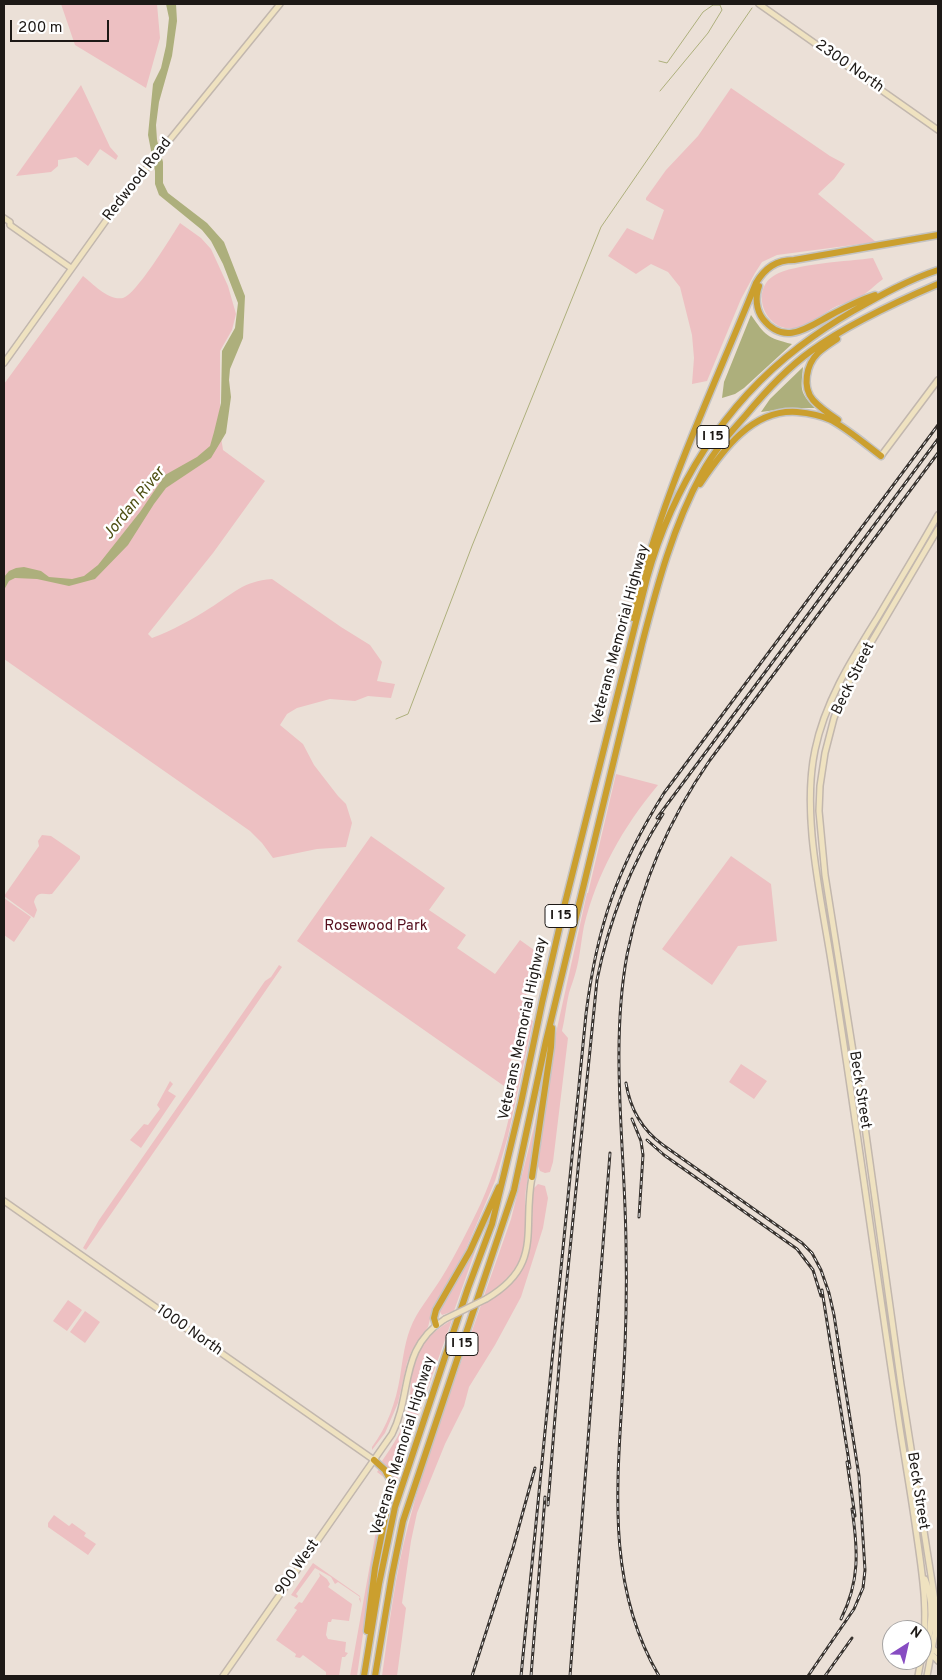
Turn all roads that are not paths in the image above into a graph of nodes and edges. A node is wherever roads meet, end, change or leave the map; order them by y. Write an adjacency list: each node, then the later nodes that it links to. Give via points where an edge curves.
1 (280, 4): 9 (main road, Redwood Road, via 120,200)
2 (759, 4): 3 (main road, 2300 North)
3 (938, 130)
4 (4, 218): 6 (main road)
5 (4, 222): 6 (main road)
6 (10, 225): 9 (main road)
7 (938, 235): 8 (highway)
8 (794, 260): 12 (highway, via 769,270 757,294 758,308 764,321 785,333 802,332 857,302); 20 (highway, via 772,265 756,283 654,540 638,592)
9 (71, 268): 14 (main road, Redwood Road)
10 (938, 270): 12 (highway, Veterans Memorial Highway / I 15)
11 (938, 284): 13 (highway, Veterans Memorial Highway / I 15)
12 (895, 288): 20 (highway, Veterans Memorial Highway / I 15, via 836,321 798,348 752,389 706,446 680,491 662,534)
13 (891, 304): 16 (highway, via 817,353 807,373 807,387 812,399); 17 (highway, Veterans Memorial Highway / I 15, via 810,352 765,392 703,471)
14 (4, 363)
15 (938, 380): 16 (main road)
16 (882, 455): 17 (highway, via 844,428 813,413 788,412 766,416 746,428 731,443)
17 (684, 508): 21 (highway, Veterans Memorial Highway / I 15, via 657,586 642,644)
18 (938, 515): 27 (main road, Beck Street, via 832,696 814,751 810,796 817,872)
19 (938, 529): 30 (main road, Beck Street, via 843,695 825,753 819,811 825,875 935,1602)
20 (627, 657): 22 (highway, Veterans Memorial Highway / I 15, via 564,902)
21 (554, 1012): 23 (highway); 35 (highway, Veterans Memorial Highway / I 15, via 514,1190 403,1521)
22 (504, 1177): 25 (highway, via 470,1251 436,1310); 32 (highway, Veterans Memorial Highway / I 15, via 492,1224 395,1507)
23 (532, 1177): 25 (main road, 900 West, bridge, via 529,1239 519,1268 501,1290)
24 (4, 1201): 26 (main road, 1000 North)
25 (436, 1325): 26 (main road, 900 West, via 421,1341 411,1361 398,1422)
26 (374, 1460): 32 (highway, via 392,1483 371,1595); 33 (main road, 900 West)
27 (922, 1571): 28 (main road, Beck Street); 29 (main road, via 930,1598)
28 (926, 1620)
29 (930, 1620)
30 (932, 1648): 31 (main road)
31 (938, 1653)
32 (365, 1665): 34 (highway, Veterans Memorial Highway / I 15)
33 (223, 1676)
34 (364, 1676)
35 (376, 1676)

